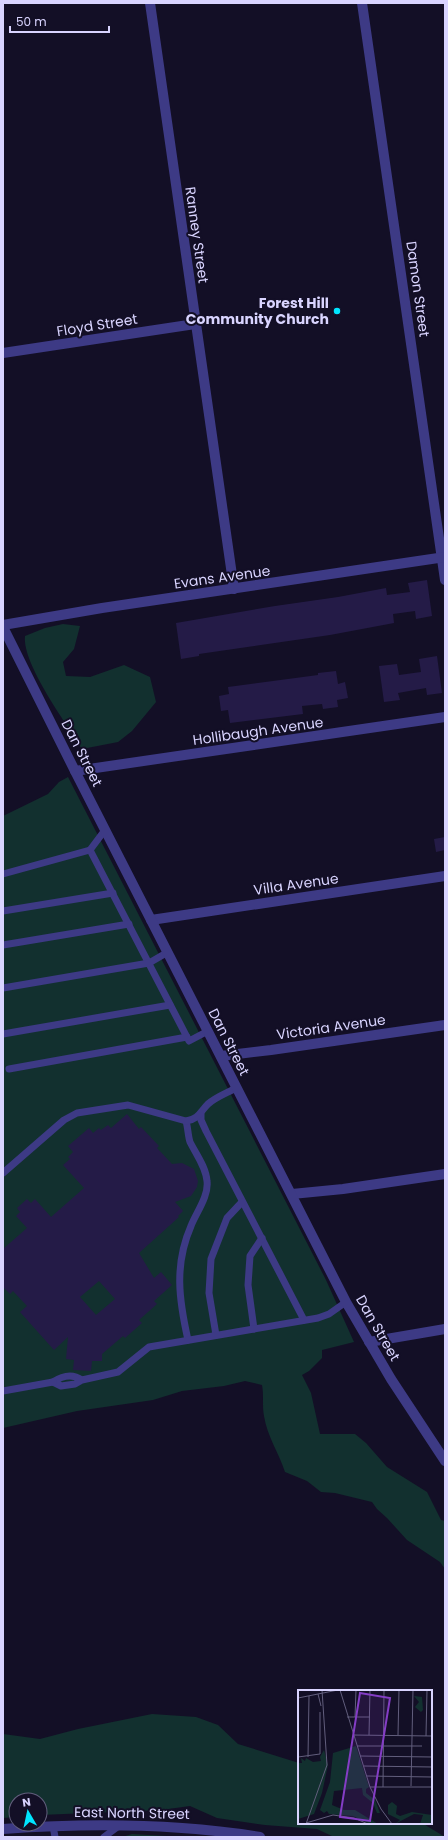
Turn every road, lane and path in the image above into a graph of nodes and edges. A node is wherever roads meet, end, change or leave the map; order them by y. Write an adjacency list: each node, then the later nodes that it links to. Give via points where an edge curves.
1 (150, 3): 3 (street, Ranney Street)
2 (362, 3): 5 (street, Damon Street)
3 (195, 324): 4 (street, Floyd Street); 7 (street, Ranney Street)
4 (3, 353)
5 (443, 558): 6 (street, Damon Street); 7 (street, Evans Avenue)
6 (445, 580)
7 (234, 589): 8 (street, Evans Avenue, via 21,621)
8 (3, 626): 10 (street, Dan Street)
9 (445, 717): 10 (street, Hollibaugh Avenue)
10 (75, 771): 11 (street, Dan Street)
11 (105, 830): 12 (lane); 17 (street, Dan Street)
12 (90, 850): 13 (lane); 15 (lane)
13 (3, 874)
14 (445, 876): 17 (street, Villa Avenue)
15 (113, 893): 16 (lane); 18 (lane)
16 (3, 911)
17 (151, 920): 20 (street, Dan Street)
18 (129, 924): 19 (lane); 21 (lane)
19 (3, 945)
20 (168, 952): 21 (lane); 25 (street, Dan Street)
21 (150, 963): 22 (lane); 23 (lane)
22 (3, 988)
23 (170, 1005): 26 (lane); 27 (lane)
24 (445, 1025): 28 (street, Victoria Avenue)
25 (208, 1031): 27 (lane, via 189,1041); 28 (street, Dan Street)
26 (3, 1034)
27 (187, 1037): 29 (lane)
28 (221, 1056): 30 (street, Dan Street)
29 (9, 1069)
30 (236, 1088): 31 (lane, via 212,1102); 35 (street, Dan Street)
31 (201, 1114): 32 (lane); 36 (lane, via 206,1131)
32 (186, 1121): 33 (lane, via 128,1105 77,1113 64,1120); 43 (lane, via 190,1141 208,1181 204,1199 190,1227 182,1255 180,1306)
33 (3, 1173)
34 (445, 1174): 35 (street)
35 (292, 1194): 38 (street, Dan Street)
36 (242, 1202): 37 (lane); 42 (lane, via 227,1218 211,1260 209,1294)
37 (262, 1238): 39 (lane); 41 (lane, via 250,1256 248,1285)
38 (346, 1302): 39 (lane, via 329,1314); 44 (street, Dan Street)
39 (304, 1320): 41 (lane)
40 (445, 1328): 44 (street)
41 (254, 1329): 42 (lane)
42 (216, 1335): 43 (lane)
43 (188, 1340): 45 (lane, via 148,1347 118,1372 82,1380 77,1376 60,1377 53,1382)
44 (369, 1342): 46 (street, Dan Street)
45 (3, 1391)
46 (445, 1461)
47 (120, 1825): 48 (street, East North Street); 51 (lane); 52 (street, East North Street, via 194,1828)
48 (54, 1826): 49 (street, East North Street); 50 (lane)
49 (3, 1829)
50 (55, 1837)
51 (104, 1837)
52 (260, 1837)

